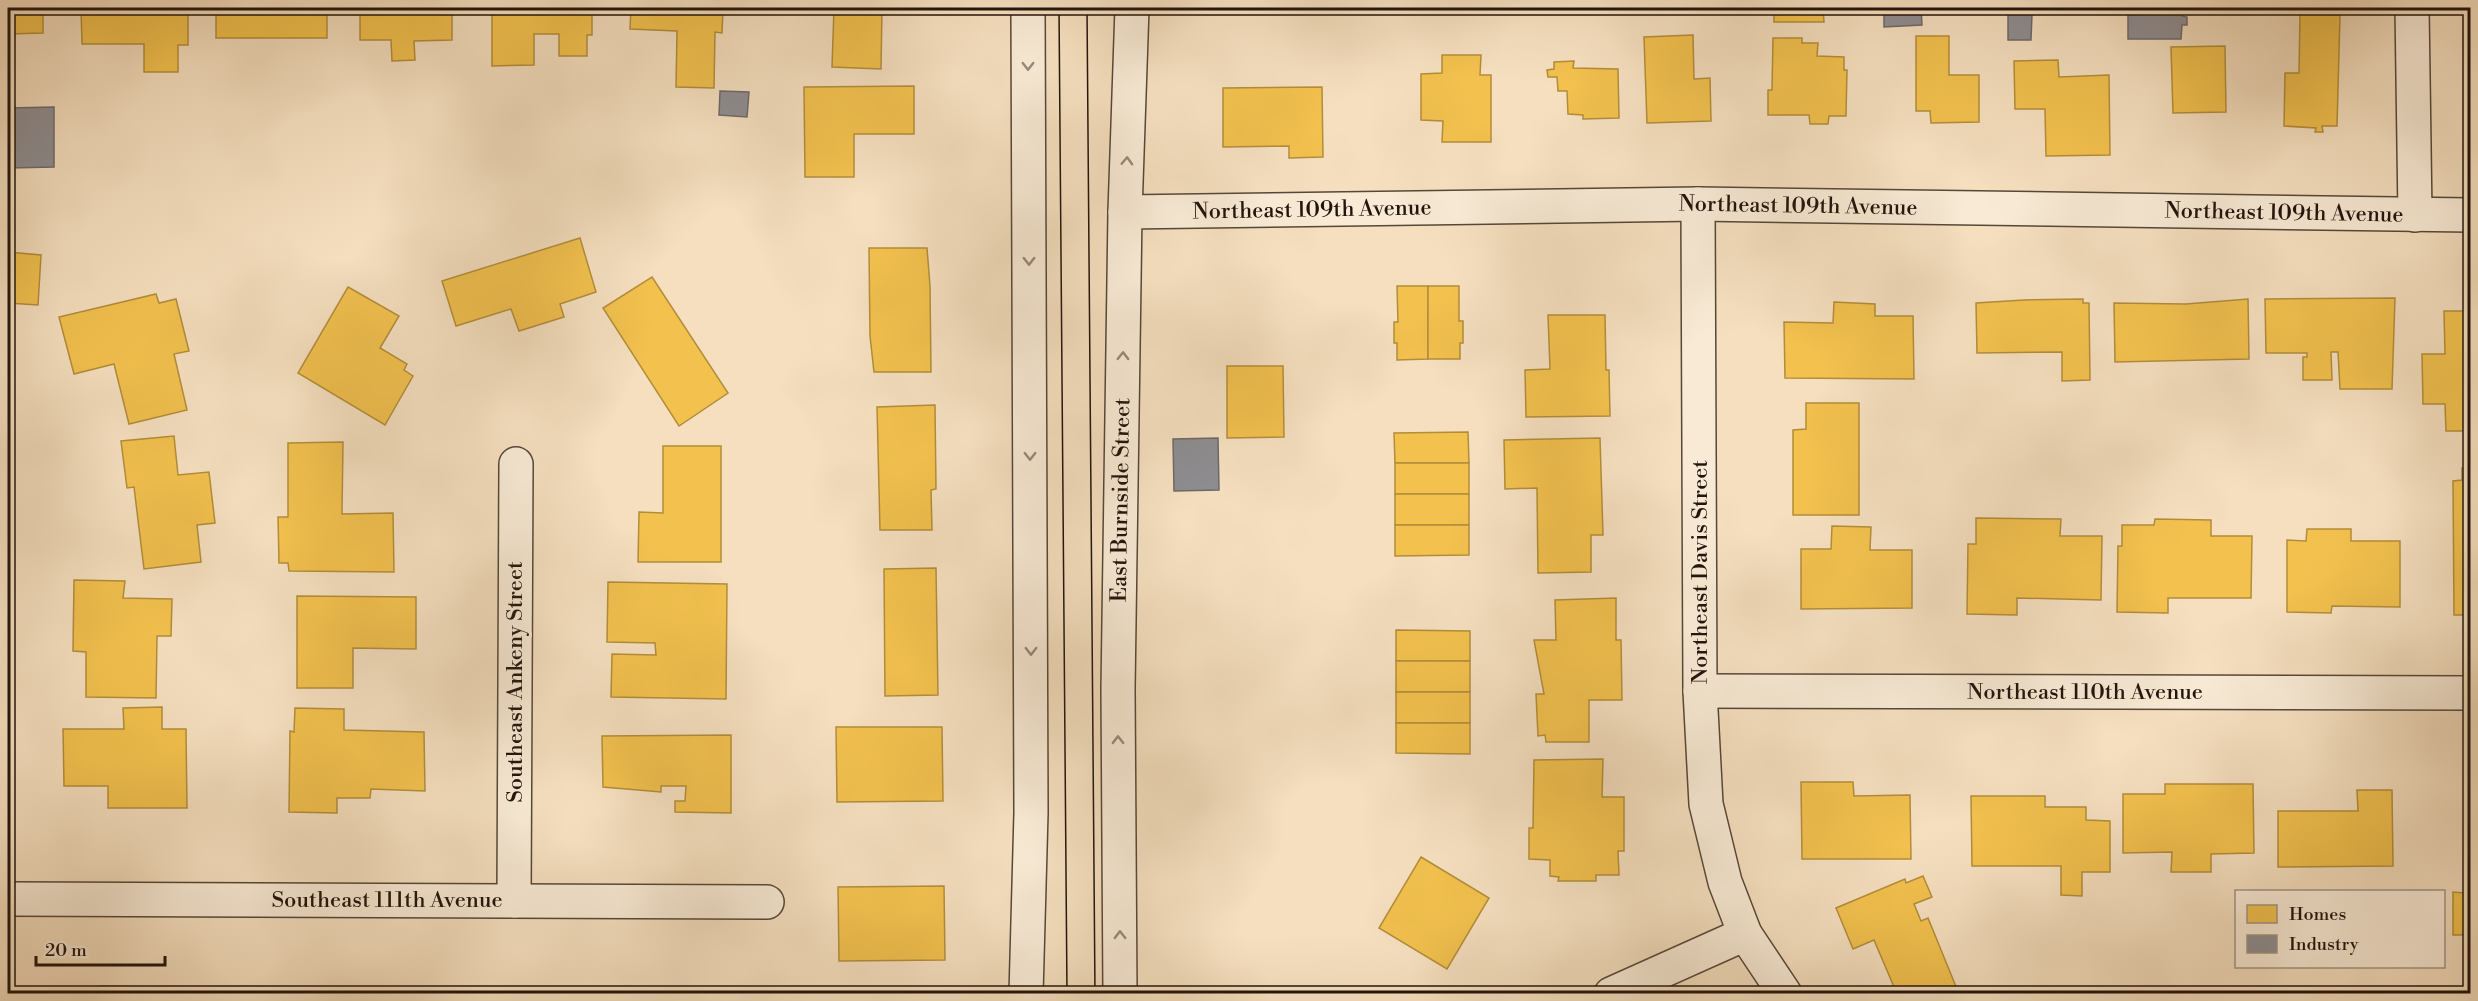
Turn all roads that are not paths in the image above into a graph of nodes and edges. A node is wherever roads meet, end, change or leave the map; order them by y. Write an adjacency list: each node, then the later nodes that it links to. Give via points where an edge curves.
1 (1028, 8): 15 (street, one-way to 15, via 1032,813)
2 (1132, 8): 5 (street, East Burnside Street, one-way to 2)
3 (2412, 8): 6 (street)
4 (1698, 204): 5 (street, Northeast 109th Avenue); 6 (street, Northeast 109th Avenue); 9 (street, Northeast Davis Street)
5 (1125, 212): 16 (street, East Burnside Street, one-way to 5, via 1118,689)
6 (2415, 215): 7 (street, Northeast 109th Avenue)
7 (2470, 215)
8 (516, 464): 12 (street, Southeast Ankeny Street)
9 (1700, 691): 10 (street, Northeast 110th Avenue); 14 (street, Northeast Davis Street, via 1706,804 1725,882)
10 (2470, 693)
11 (8, 899): 12 (street, Southeast 111th Avenue)
12 (514, 901): 13 (street, Southeast 111th Avenue)
13 (768, 902)
14 (1745, 934): 17 (street); 18 (street, Northeast Davis Street)
15 (1026, 993)
16 (1120, 993)
17 (1611, 993)
18 (1785, 993)

